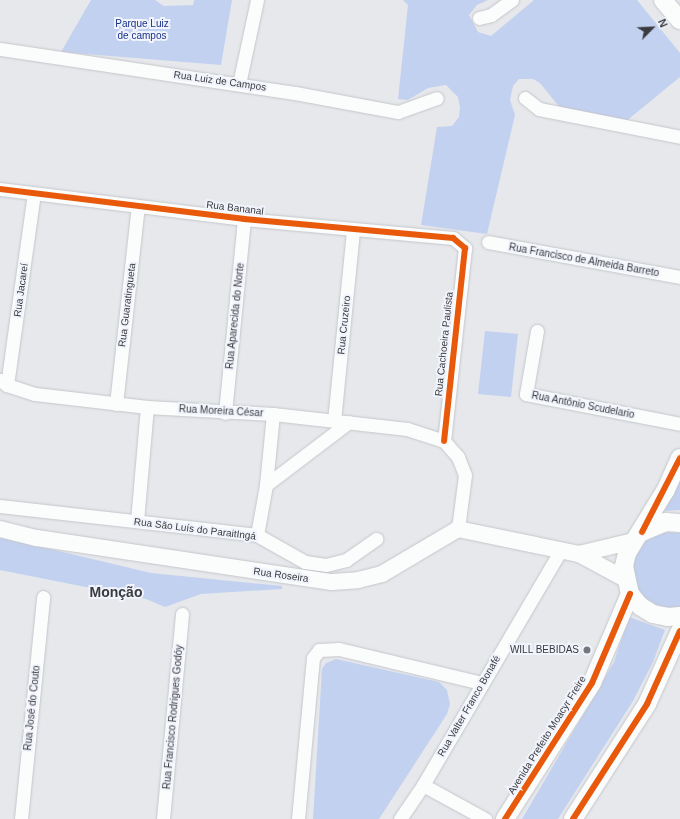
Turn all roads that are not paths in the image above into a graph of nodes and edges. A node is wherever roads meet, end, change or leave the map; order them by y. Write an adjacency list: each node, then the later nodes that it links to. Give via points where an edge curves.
1 (257, 0): 7 (street)
2 (512, 0): 4 (street, via 491,15)
3 (663, 0): 5 (main road)
4 (479, 18)
5 (680, 20)
6 (0, 49): 7 (street, Rua Luiz de Campos)
7 (239, 84): 8 (street, Rua Luiz de Campos, via 398,112)
8 (437, 98)
9 (525, 98): 10 (street, via 539,109)
10 (680, 137)
11 (0, 188): 12 (street, Rua Bananal)
12 (34, 194): 13 (street, Rua Bananal); 20 (street, Rua Jacareí)
13 (138, 206): 14 (street, Rua Bananal); 21 (street, Rua Guaratingueta)
14 (244, 219): 15 (street, Rua Bananal); 23 (street, Rua Aparecida do Norte)
15 (353, 230): 17 (street, Rua Bananal, via 453,238); 25 (street, Rua Cruzeiro)
16 (488, 242): 18 (street, Rua Francisco de Almeida Barreto)
17 (465, 248): 28 (street, Rua Cachoeira Paulista)
18 (680, 277)
19 (537, 331): 27 (street, Rua Antônio Scudelario, via 526,394)
20 (4, 383): 21 (street, Rua Moreira César, via 35,394)
21 (116, 404): 22 (street, Rua Moreira César)
22 (147, 407): 23 (street, Rua Moreira César); 32 (street)
23 (225, 413): 24 (street, Rua Moreira César)
24 (274, 414): 25 (street, Rua Moreira César); 30 (street)
25 (334, 420): 26 (street, Rua Moreira César)
26 (349, 422): 28 (street, Rua Moreira César, via 408,429); 30 (street)
27 (680, 424)
28 (444, 441): 35 (street, via 458,458 465,474)
29 (680, 458): 37 (main road, Avenida Prefeito Moacyr Freire)
30 (266, 484): 36 (street)
31 (0, 506): 32 (street, Rua São Luís do ParaitIngá)
32 (137, 521): 36 (street, Rua São Luís do ParaitIngá)
33 (680, 523): 37 (main road, via 666,522)
34 (0, 528): 35 (street, Rua Roseira, via 37,538 332,582 358,580 382,574)
35 (458, 529): 39 (street)
36 (257, 535): 38 (street, Rua São Luís do ParaitIngá, via 305,562 326,565 346,560)
37 (638, 536): 40 (street); 41 (main road, Avenida Prefeito Moacyr Freire, via 624,566)
38 (376, 539)
39 (560, 550): 40 (street); 46 (street, Rua Valter Franco Bonafé)
40 (579, 554): 41 (street)
41 (628, 586): 44 (main road, via 640,606 653,614); 53 (main road, Avenida Prefeito Moacyr Freire, via 592,683)
42 (43, 597): 48 (street, Rua José do Couto)
43 (182, 614): 49 (street, Rua Francisco Rodrigues Godóy)
44 (680, 616)
45 (680, 631): 54 (main road, via 647,704)
46 (482, 682): 47 (street, Rua Valter Franco Bonafé); 50 (street, via 339,649 319,650 313,658)
47 (423, 784): 51 (street, Rua Valter Franco Bonafé); 52 (street)
48 (21, 819)
49 (163, 819)
50 (298, 819)
51 (400, 819)
52 (485, 819)
53 (504, 819)
54 (573, 819)

